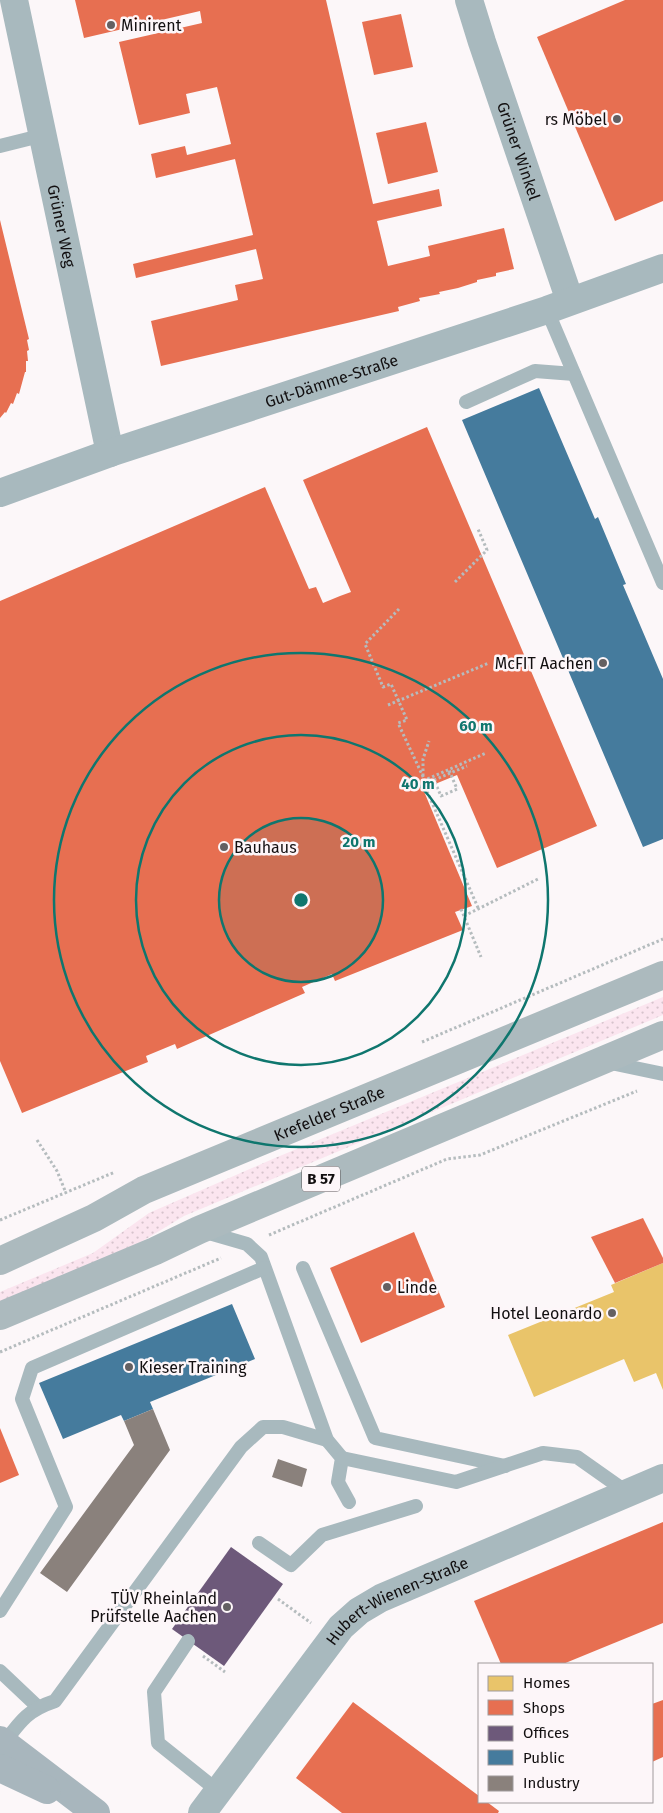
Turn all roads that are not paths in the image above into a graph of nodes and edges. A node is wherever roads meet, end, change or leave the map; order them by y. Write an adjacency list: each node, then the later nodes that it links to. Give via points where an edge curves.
1 (14, 0): 3 (street, Grüner Weg)
2 (470, 0): 6 (street, Grüner Winkel)
3 (44, 135): 4 (lane); 9 (street, Grüner Weg)
4 (0, 146)
5 (663, 268): 6 (street, Gut-Dämme-Straße)
6 (559, 306): 7 (lane); 9 (street, Gut-Dämme-Straße)
7 (574, 374): 8 (lane, via 535,371); 11 (lane)
8 (466, 402)
9 (110, 454): 10 (street, Gut-Dämme-Straße)
10 (0, 493)
11 (663, 584)
12 (663, 975): 17 (main road, Krefelder Straße, via 144,1190 94,1218)
13 (663, 1035): 14 (main road, B 57)
14 (600, 1061): 15 (lane); 16 (main road, B 57)
15 (663, 1074)
16 (199, 1230): 18 (lane, via 246,1244 261,1257); 20 (main road, B 57)
17 (0, 1261)
18 (264, 1268): 21 (lane); 29 (lane, via 32,1368 22,1399 66,1507)
19 (303, 1268): 23 (lane, via 375,1438)
20 (0, 1316)
21 (327, 1440): 22 (lane); 32 (lane, via 283,1427 263,1427 241,1446 56,1701)
22 (342, 1458): 23 (lane, via 456,1482); 26 (lane, via 338,1482)
23 (505, 1466): 25 (lane, via 543,1453 578,1457)
24 (663, 1478): 25 (street, Hubert-Wienen-Straße)
25 (628, 1493): 34 (street, Hubert-Wienen-Straße, via 381,1598 359,1611 341,1627)
26 (349, 1502)
27 (416, 1506): 28 (lane, via 322,1535 291,1565)
28 (259, 1543)
29 (0, 1611)
30 (187, 1642): 34 (lane, via 154,1692 158,1743)
31 (0, 1671): 32 (lane)
32 (38, 1707): 33 (lane, via 21,1719)
33 (1, 1750): 35 (main road)
34 (218, 1791): 36 (street, Hubert-Wienen-Straße)
35 (95, 1812)
36 (202, 1813)

